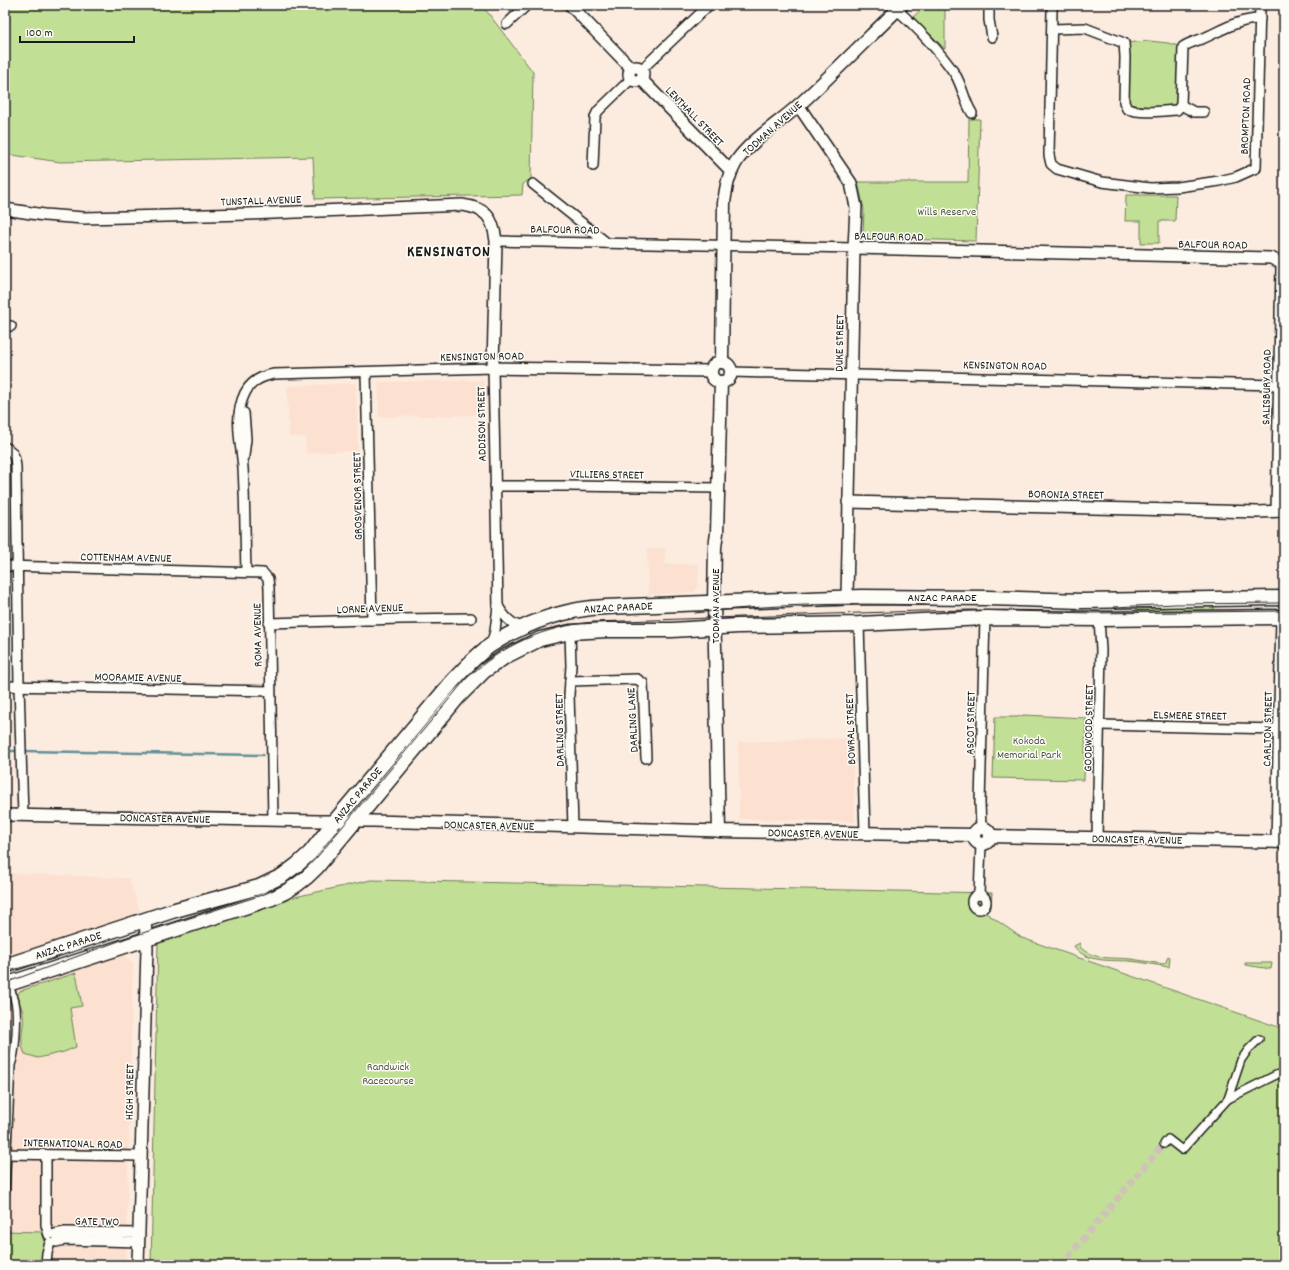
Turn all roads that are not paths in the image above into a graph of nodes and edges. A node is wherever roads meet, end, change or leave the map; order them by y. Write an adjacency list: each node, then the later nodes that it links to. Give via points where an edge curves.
1 (526, 5): 9 (street)
2 (570, 5): 12 (street, LENTHALL STREET)
3 (709, 5): 12 (street)
4 (989, 5): 11 (street)
5 (1053, 5): 10 (street, BROMPTON ROAD)
6 (1260, 5): 8 (street, BROMPTON ROAD)
7 (900, 7): 14 (main road, TODMAN AVENUE); 16 (street, via 908,20 951,68)
8 (1260, 19): 10 (street, BROMPTON ROAD, via 1256,168 1230,179 1178,187 1150,188 1102,182 1057,169 1051,164 1049,155); 13 (street, via 1240,22 1183,47)
9 (507, 24)
10 (1052, 29): 13 (street, via 1085,28 1124,43 1124,102 1127,109 1141,112 1177,110)
11 (992, 38)
12 (636, 74): 17 (street, via 595,117); 18 (street, LENTHALL STREET)
13 (1181, 104): 15 (street, via 1194,112)
14 (798, 105): 18 (main road, TODMAN AVENUE, via 760,137); 24 (street, DUKE STREET, via 850,183 856,207)
15 (1204, 112)
16 (972, 113)
17 (593, 166)
18 (731, 171): 23 (main road, TODMAN AVENUE, via 725,194)
19 (533, 184): 22 (street)
20 (5, 209): 21 (street, TUNSTALL AVENUE, via 84,218 462,205 481,209 488,215 495,230)
21 (496, 241): 22 (street, BALFOUR ROAD); 27 (street, ADDISON STREET)
22 (607, 243): 23 (street, BALFOUR ROAD)
23 (723, 245): 24 (street, BALFOUR ROAD); 26 (main road, TODMAN AVENUE)
24 (854, 248): 25 (street, BALFOUR ROAD, via 1271,258); 31 (street, DUKE STREET)
25 (1281, 263): 33 (street, SALISBURY ROAD)
26 (722, 362): 28 (main road, via 713,365); 30 (main road, via 727,364)
27 (493, 368): 28 (street, KENSINGTON ROAD); 29 (street, KENSINGTON ROAD); 35 (street, ADDISON STREET)
28 (711, 371): 32 (main road, via 715,380)
29 (366, 372): 41 (street, KENSINGTON ROAD, via 274,374 254,381 245,392 242,402 246,439 243,467); 50 (street, GROSVENOR STREET)
30 (731, 372): 31 (street, KENSINGTON ROAD); 32 (main road, via 727,380)
31 (851, 374): 33 (street, KENSINGTON ROAD); 37 (street, DUKE STREET)
32 (721, 382): 36 (main road, TODMAN AVENUE)
33 (1279, 385): 38 (street, SALISBURY ROAD)
34 (9, 450): 40 (street, via 15,458 16,467)
35 (495, 486): 36 (street, VILLIERS STREET); 45 (street, ADDISON STREET)
36 (718, 488): 44 (main road, TODMAN AVENUE)
37 (848, 502): 38 (street, BORONIA STREET); 42 (street, DUKE STREET)
38 (1280, 511)
39 (5, 566): 40 (street, COTTENHAM AVENUE)
40 (18, 566): 41 (street, COTTENHAM AVENUE); 59 (street)
41 (246, 572): 51 (street, ROMA AVENUE, via 263,573 268,580)
42 (847, 598): 43 (main road, ANZAC PARADE, via 1082,601); 44 (main road, ANZAC PARADE)
43 (1284, 598)
44 (714, 602): 53 (main road, TODMAN AVENUE); 54 (main road, ANZAC PARADE, via 589,608 557,615)
45 (498, 606): 54 (street, via 507,620); 56 (street, ADDISON STREET)
46 (1282, 617): 49 (main road, ANZAC PARADE); 62 (street, CARLTON STREET)
47 (471, 618): 50 (street, LORNE AVENUE)
48 (985, 618): 49 (main road, ANZAC PARADE); 52 (main road, ANZAC PARADE); 72 (street, ASCOT STREET, via 980,803)
49 (1100, 619): 61 (street, GOODWOOD STREET)
50 (372, 620): 51 (street, LORNE AVENUE)
51 (269, 623): 60 (street, ROMA AVENUE)
52 (859, 624): 53 (main road, ANZAC PARADE); 71 (street, BOWRAL STREET)
53 (714, 627): 55 (main road, ANZAC PARADE); 70 (main road, TODMAN AVENUE)
54 (524, 628): 56 (main road, ANZAC PARADE)
55 (570, 632): 57 (street, DARLING STREET); 68 (main road, ANZAC PARADE, via 528,644 484,671 458,697)
56 (491, 645): 67 (main road, ANZAC PARADE, via 451,683)
57 (570, 681): 63 (street, DARLING LANE, via 637,679 643,683); 69 (street, DARLING STREET)
58 (5, 686): 59 (street, MOORAMIE AVENUE)
59 (19, 686): 60 (street, MOORAMIE AVENUE); 65 (street)
60 (270, 691): 66 (street, ROMA AVENUE)
61 (1100, 726): 62 (street, ELSMERE STREET); 73 (street, GOODWOOD STREET)
62 (1279, 729): 74 (street, CARLTON STREET)
63 (646, 758)
64 (5, 814): 65 (street, DONCASTER AVENUE)
65 (22, 815): 66 (street, DONCASTER AVENUE)
66 (273, 820): 67 (street, DONCASTER AVENUE)
67 (335, 821): 68 (street, DONCASTER AVENUE); 76 (main road, ANZAC PARADE, via 310,853 290,871 276,879)
68 (354, 821): 69 (street, DONCASTER AVENUE); 77 (main road, ANZAC PARADE, via 316,868 289,890 272,898)
69 (573, 827): 70 (street, DONCASTER AVENUE)
70 (719, 831): 71 (main road, DONCASTER AVENUE)
71 (865, 834): 72 (main road, DONCASTER AVENUE)
72 (982, 836): 73 (main road, DONCASTER AVENUE); 75 (street, ASCOT STREET)
73 (1097, 838): 74 (main road, DONCASTER AVENUE)
74 (1280, 842)
75 (979, 895)
76 (145, 920): 77 (street, HIGH STREET); 78 (main road, ANZAC PARADE)
77 (146, 938): 79 (main road, ANZAC PARADE); 86 (street, HIGH STREET)
78 (5, 966)
79 (6, 985): 84 (street, via 15,1002 16,1014)
80 (1259, 1039): 82 (street, via 1241,1060)
81 (1284, 1073): 82 (street)
82 (1228, 1099): 83 (street, via 1182,1150 1168,1139)
83 (1164, 1144)
84 (6, 1154): 85 (street, INTERNATIONAL ROAD); 87 (street)
85 (46, 1155): 86 (street, INTERNATIONAL ROAD); 88 (street, via 46,1224 47,1232)
86 (141, 1156): 89 (street, HIGH STREET)
87 (5, 1193)
88 (52, 1238): 89 (street); 90 (street)
89 (139, 1238): 91 (street, HIGH STREET)
90 (46, 1265)
91 (138, 1265)

